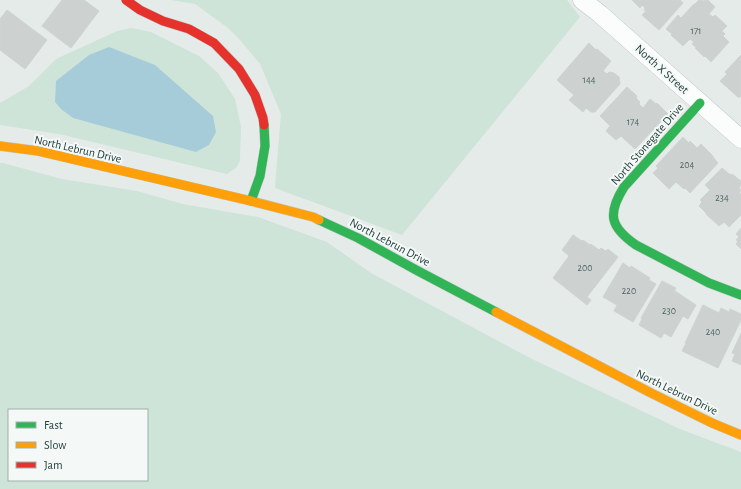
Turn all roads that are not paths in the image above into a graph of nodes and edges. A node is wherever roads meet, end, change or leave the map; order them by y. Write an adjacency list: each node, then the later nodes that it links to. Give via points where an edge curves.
1 (126, 0): 6 (street, via 162,21 189,29 214,43 240,68 255,95 263,118 265,146 260,176)
2 (582, 0): 3 (street, North X Street)
3 (700, 103): 4 (street, North X Street); 7 (street, North Stonegate Drive, via 624,187 614,205 615,225 626,239 636,245 709,283)
4 (741, 139)
5 (0, 146): 6 (street, North Lebrun Drive, via 38,151)
6 (252, 201): 8 (street, North Lebrun Drive, via 313,217 358,238 651,393)
7 (741, 295)
8 (741, 435)

